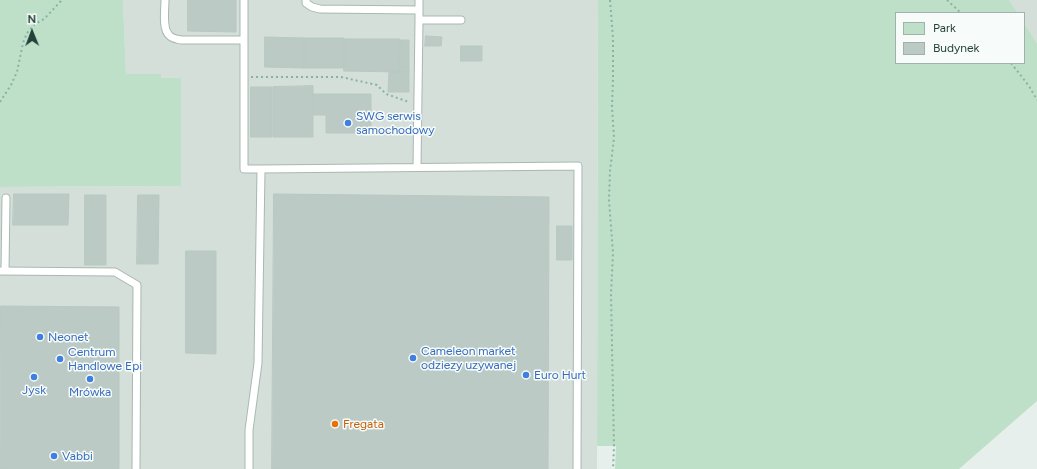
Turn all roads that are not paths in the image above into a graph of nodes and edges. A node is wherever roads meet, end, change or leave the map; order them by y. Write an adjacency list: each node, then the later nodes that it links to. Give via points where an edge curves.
1 (165, 0): 8 (lane, via 165,28 168,35 181,40)
2 (244, 0): 8 (lane)
3 (306, 0): 5 (lane, via 306,3 320,10)
4 (419, 0): 5 (lane)
5 (419, 10): 6 (lane)
6 (419, 20): 7 (lane); 9 (lane)
7 (461, 20)
8 (244, 40): 10 (lane, via 244,169)
9 (417, 167): 10 (lane); 15 (lane, via 578,166)
10 (261, 169): 14 (lane, via 258,363 249,430)
11 (6, 198): 12 (lane)
12 (2, 271): 13 (lane, via 115,272 137,285)
13 (136, 469)
14 (249, 469)
15 (577, 469)

